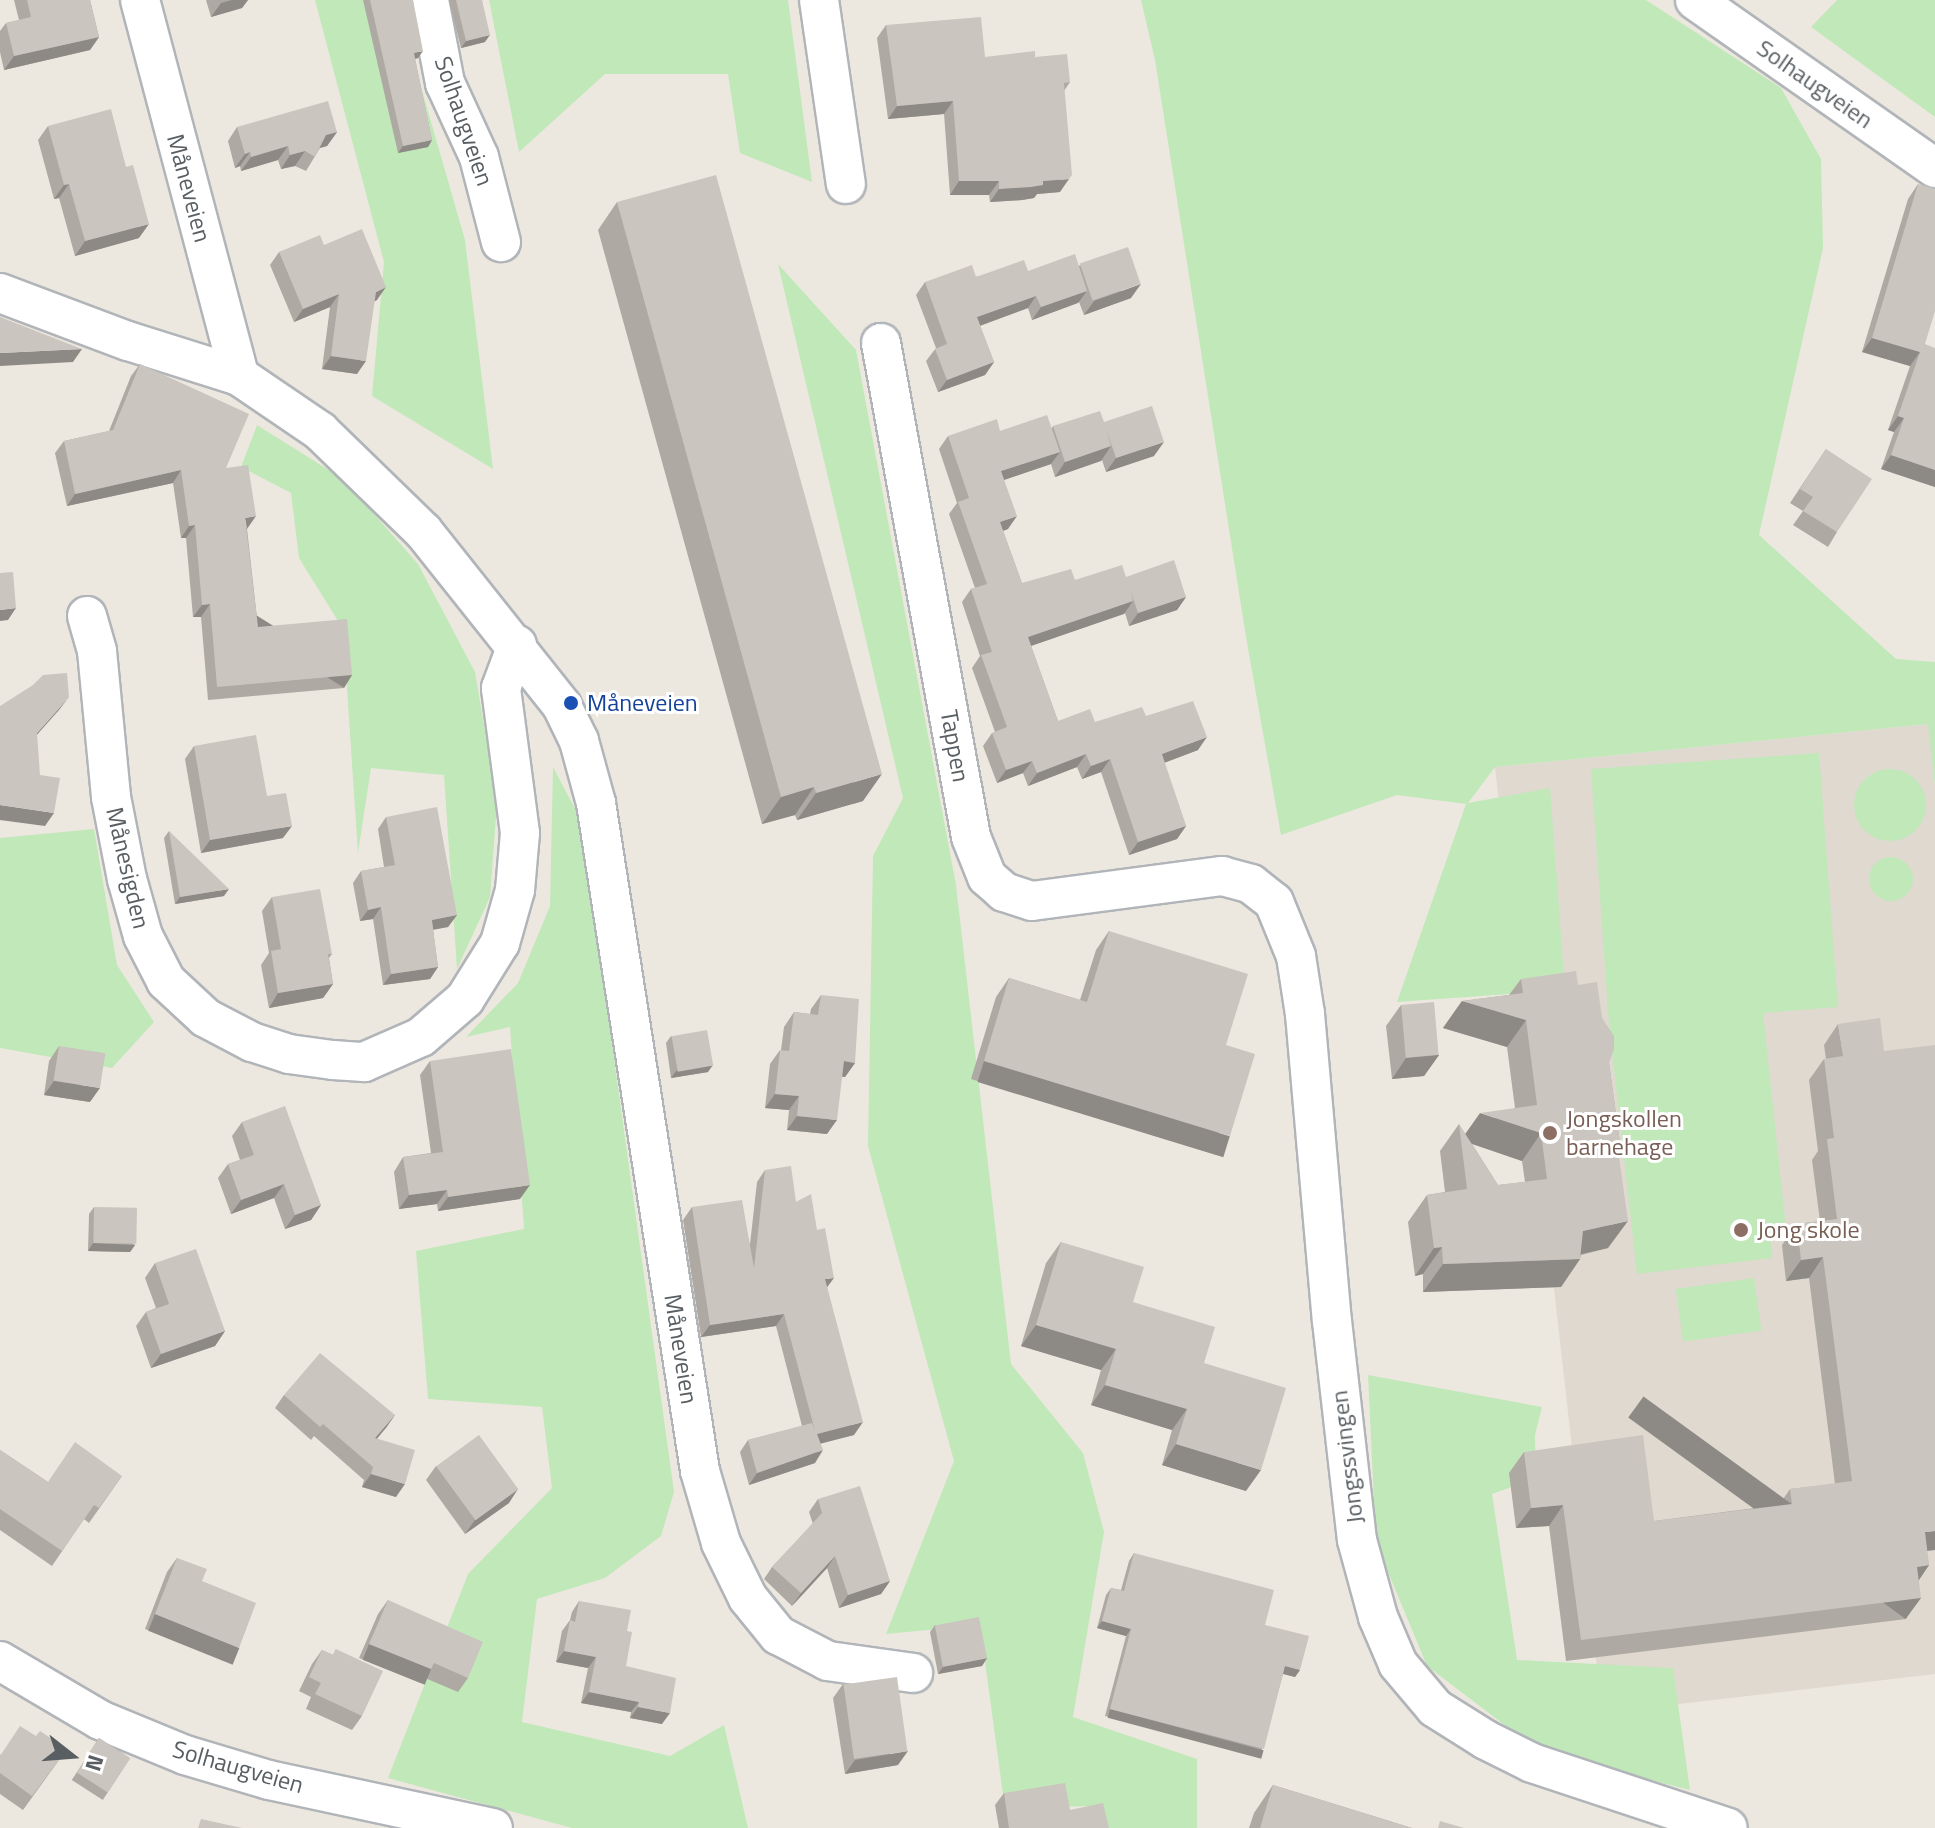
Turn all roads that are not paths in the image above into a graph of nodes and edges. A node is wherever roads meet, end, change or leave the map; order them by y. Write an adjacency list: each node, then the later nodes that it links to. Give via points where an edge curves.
1 (140, 0): 10 (street, Måneveien)
2 (429, 0): 7 (street, Solhaugveien, via 445,83 479,157)
3 (819, 0): 6 (street)
4 (1695, 0): 5 (street, Solhaugveien)
5 (1935, 168)
6 (846, 184)
7 (501, 242)
8 (0, 293): 10 (street, Måneveien)
9 (881, 343): 13 (street, Tappen, via 971,837 987,877 1004,892 1032,901 1222,876)
10 (239, 376): 12 (street, Måneveien, via 320,431 375,481)
11 (87, 616): 12 (street, Månesigden, via 97,651 111,797 127,879 143,936 166,981 206,1018 252,1042 333,1060 364,1062 421,1037 465,999 500,943 515,890 520,833 501,688)
12 (517, 645): 15 (street, Måneveien, via 562,706 579,741 596,803 700,1471 721,1543 748,1598 778,1635 828,1661)
13 (1251, 884): 17 (street, Jongssvingen, via 1274,902 1296,956 1357,1540 1378,1617 1398,1664 1435,1708 1532,1763)
14 (0, 1661): 16 (street, Solhaugveien, via 100,1720 185,1755 269,1780)
15 (913, 1673)
16 (493, 1828)
17 (1728, 1828)

